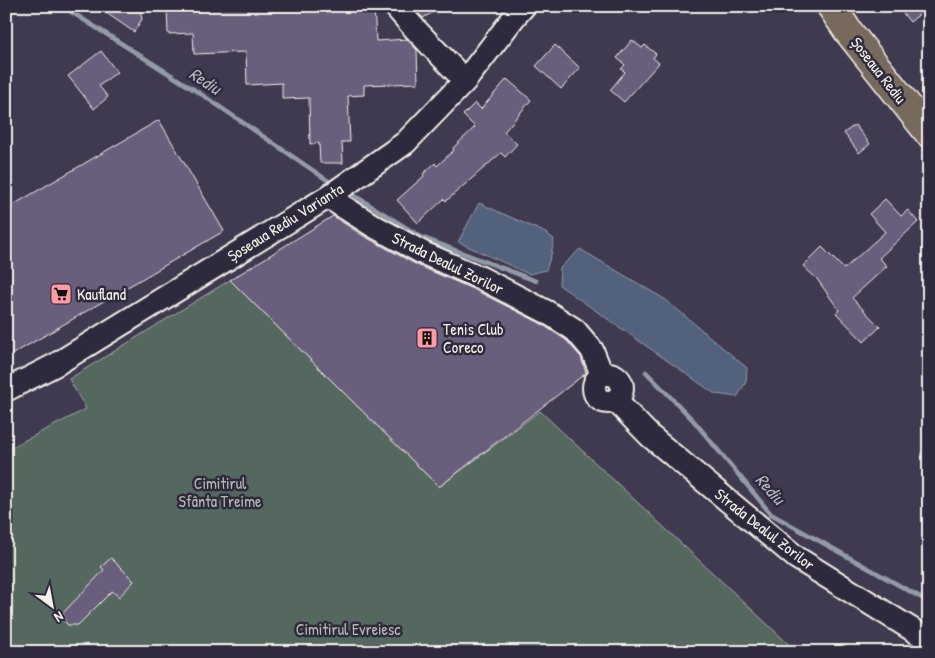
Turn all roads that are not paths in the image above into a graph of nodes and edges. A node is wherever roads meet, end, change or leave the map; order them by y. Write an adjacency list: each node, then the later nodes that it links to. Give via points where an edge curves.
1 (395, 6): 4 (street)
2 (524, 6): 4 (street, Șoseaua Rediu Varianta)
3 (831, 6): 5 (main road, Șoseaua Rediu)
4 (465, 82): 6 (street, Șoseaua Rediu Varianta, via 405,143)
5 (929, 133)
6 (328, 197): 7 (street, Șoseaua Rediu Varianta, via 54,365); 8 (street, Strada Dealul Zorilor, via 422,253 480,278 575,330 592,350 602,375 616,376 621,384 621,393 615,400 650,436 797,558)
7 (6, 390)
8 (929, 640)

